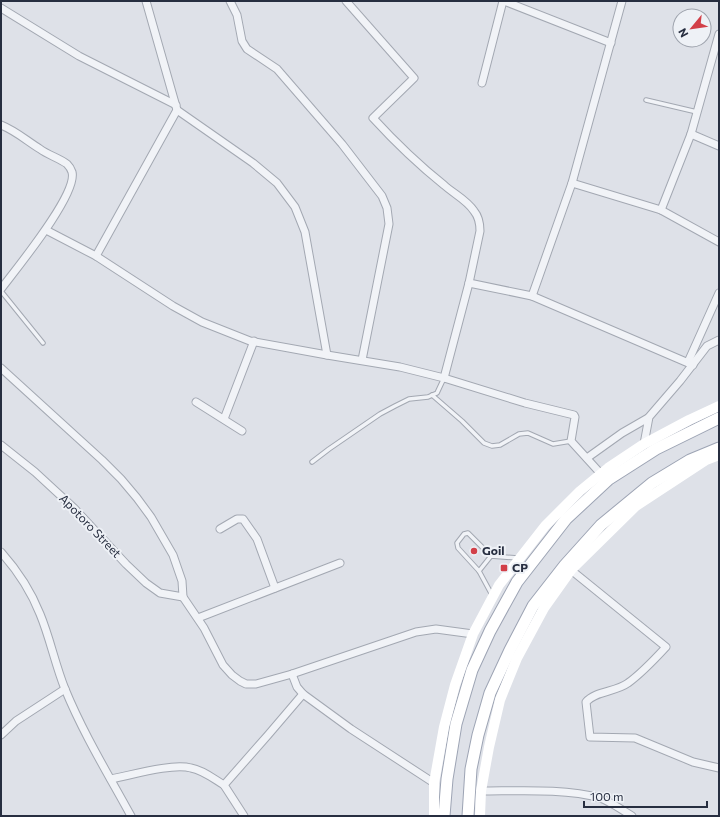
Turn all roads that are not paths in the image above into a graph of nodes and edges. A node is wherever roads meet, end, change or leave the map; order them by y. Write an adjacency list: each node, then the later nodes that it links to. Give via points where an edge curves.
1 (146, 1): 11 (street)
2 (230, 1): 31 (street, via 237,15 242,41 247,49 277,69 342,144 382,196 387,208 389,224)
3 (346, 1): 23 (street, via 414,78 373,118 433,176 466,202 478,217 480,231)
4 (504, 1): 8 (street); 9 (street)
5 (622, 1): 8 (street)
6 (1, 8): 11 (street, via 79,56)
7 (719, 34): 12 (street)
8 (611, 43): 16 (street)
9 (482, 83)
10 (646, 100): 12 (lane)
11 (176, 107): 20 (street); 30 (street, via 277,183 295,207 305,232)
12 (697, 112): 14 (street)
13 (1, 125): 18 (street, via 62,161 72,170 70,186)
14 (691, 134): 15 (street); 17 (street)
15 (719, 146)
16 (572, 183): 17 (street); 26 (street)
17 (661, 210): 19 (street)
18 (46, 230): 20 (street); 22 (street)
19 (719, 242)
20 (96, 256): 28 (street, via 202,322)
21 (1, 275): 22 (street)
22 (8, 280): 24 (street)
23 (469, 283): 26 (street); 34 (street)
24 (1, 290): 29 (lane)
25 (719, 292): 32 (street)
26 (532, 296): 32 (street)
27 (719, 340): 32 (street, via 707,346)
28 (254, 341): 30 (street); 40 (street)
29 (43, 343)
30 (327, 355): 31 (street)
31 (362, 360): 34 (street)
32 (690, 364): 38 (street)
33 (1, 368): 59 (street, via 102,460 137,498 173,555 182,581)
34 (444, 378): 35 (lane, via 437,393); 42 (street, via 574,415)
35 (432, 395): 42 (lane, via 484,442 492,446 528,433 553,444); 48 (lane, via 409,399 380,414)
36 (196, 402): 40 (street)
37 (719, 406): 43 (street)
38 (648, 418): 43 (street); 47 (street)
39 (719, 418): 74 (main road, via 656,449 609,479 566,520 517,582 472,670 456,724)
40 (224, 419): 41 (street)
41 (242, 431)
42 (571, 441): 47 (street)
43 (644, 444): 49 (street)
44 (1, 445): 59 (street, Apotoro Street, via 74,508 146,583 160,593)
45 (719, 448): 75 (main road, via 690,460 652,483 601,525 533,606 490,693 472,769)
46 (719, 455): 55 (street, via 706,460 636,506)
47 (587, 458): 49 (street)
48 (312, 462)
49 (601, 474): 53 (street, via 545,526)
50 (220, 529): 57 (street, via 237,519 242,519 257,539)
51 (1, 552): 63 (street, via 28,589 40,613)
52 (491, 556): 53 (lane); 56 (lane); 56 (lane, via 468,533 464,534 457,543 458,548)
53 (519, 558): 58 (street)
54 (340, 563): 57 (street)
55 (571, 570): 66 (street, via 666,647 645,670 627,684 591,696 586,702 590,737 635,738 693,762); 70 (street, via 544,608 517,658 502,693)
56 (479, 571): 58 (lane)
57 (275, 588): 60 (street)
58 (492, 596): 61 (street)
59 (183, 597): 60 (street)
60 (198, 618): 62 (street, via 223,665 240,681 256,684)
61 (473, 634): 62 (street, via 436,629 416,632); 68 (street, via 455,685 444,727)
62 (292, 674): 64 (street)
63 (65, 689): 65 (street, via 16,721); 67 (street)
64 (302, 694): 68 (street); 69 (street)
65 (1, 735)
66 (719, 768)
67 (111, 779): 69 (street, via 173,767 191,768); 71 (street)
68 (434, 783): 73 (street)
69 (224, 785): 72 (street)
70 (481, 791): 76 (street); 77 (street, via 584,794 602,798)
71 (131, 816)
72 (244, 816)
73 (434, 816)
74 (444, 816)
75 (468, 816)
76 (480, 816)
77 (632, 816)

